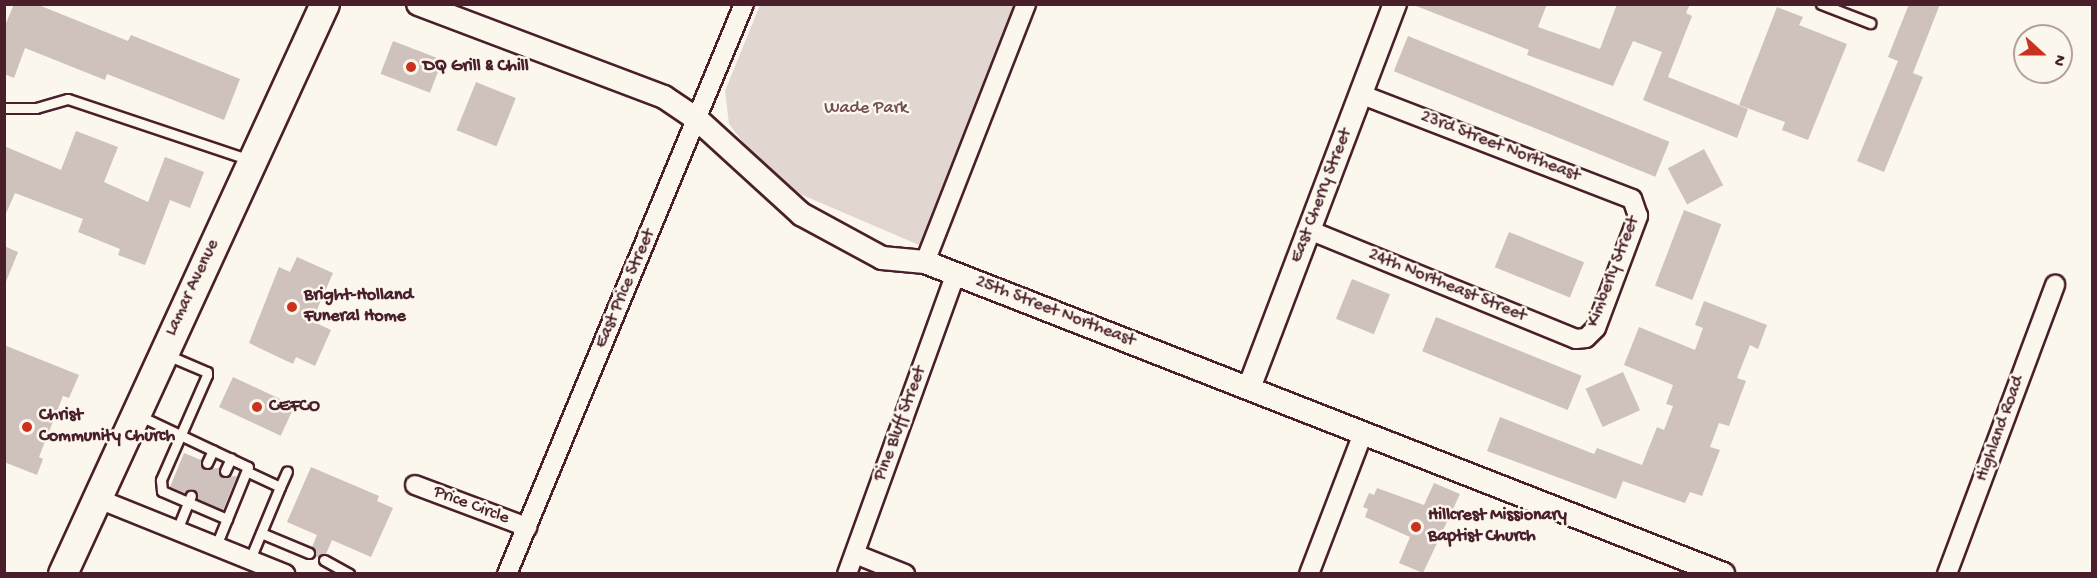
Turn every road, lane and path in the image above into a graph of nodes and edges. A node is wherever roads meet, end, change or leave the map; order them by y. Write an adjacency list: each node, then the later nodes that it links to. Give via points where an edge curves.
1 (325, 4): 11 (main road, Lamar Avenue)
2 (418, 4): 10 (street, 25th Street Northeast, via 664,98)
3 (744, 4): 10 (street, East Price Street)
4 (1026, 4): 14 (street)
5 (1395, 4): 8 (street, East Cherry Street)
6 (1821, 4): 7 (lane)
7 (1870, 23)
8 (1360, 94): 12 (street, 23rd Street Northeast, via 1609,188); 13 (street, East Cherry Street)
9 (4, 108): 11 (lane, via 36,108 68,99)
10 (697, 118): 14 (street, 25th Street Northeast, via 782,200 811,221 882,258); 34 (street, East Price Street)
11 (252, 161): 18 (main road, Lamar Avenue)
12 (1637, 204): 17 (street, Kimberly Street, via 1638,216 1596,328)
13 (1309, 230): 17 (street, 24th Northeast Street, via 1576,339); 19 (street, East Cherry Street)
14 (925, 262): 15 (street, 25th Street Northeast)
15 (955, 275): 19 (street, 25th Street Northeast); 39 (street, Pine Bluff Street)
16 (2055, 285): 50 (street, Highland Road)
17 (1586, 338)
18 (163, 353): 20 (main road, Lamar Avenue); 22 (lane, via 207,372)
19 (1249, 388): 21 (street, 25th Street Northeast)
20 (135, 414): 22 (lane); 31 (main road, Lamar Avenue)
21 (1363, 433): 48 (street); 49 (street, 25th Street Northeast)
22 (180, 435): 23 (lane); 32 (lane, via 160,485 162,491)
23 (213, 450): 24 (lane); 25 (lane)
24 (231, 458): 26 (lane); 28 (lane, via 245,464)
25 (207, 463)
26 (225, 471)
27 (287, 471): 30 (lane)
28 (248, 472): 30 (lane); 33 (lane)
29 (415, 485): 34 (street, Price Circle)
30 (280, 487): 36 (lane)
31 (96, 498): 35 (street); 42 (main road, Lamar Avenue)
32 (190, 500): 33 (lane); 35 (lane)
33 (227, 519): 37 (lane)
34 (527, 527): 45 (street, East Price Street)
35 (177, 530): 37 (street)
36 (261, 533): 38 (lane); 40 (lane)
37 (216, 546): 40 (street)
38 (309, 553)
39 (855, 554): 46 (street, Pine Bluff Street); 47 (street)
40 (250, 559): 43 (street)
41 (324, 560): 44 (lane)
42 (63, 573)
43 (285, 573)
44 (349, 573)
45 (507, 573)
46 (847, 573)
47 (904, 573)
48 (1309, 573)
49 (1723, 573)
50 (1947, 573)

